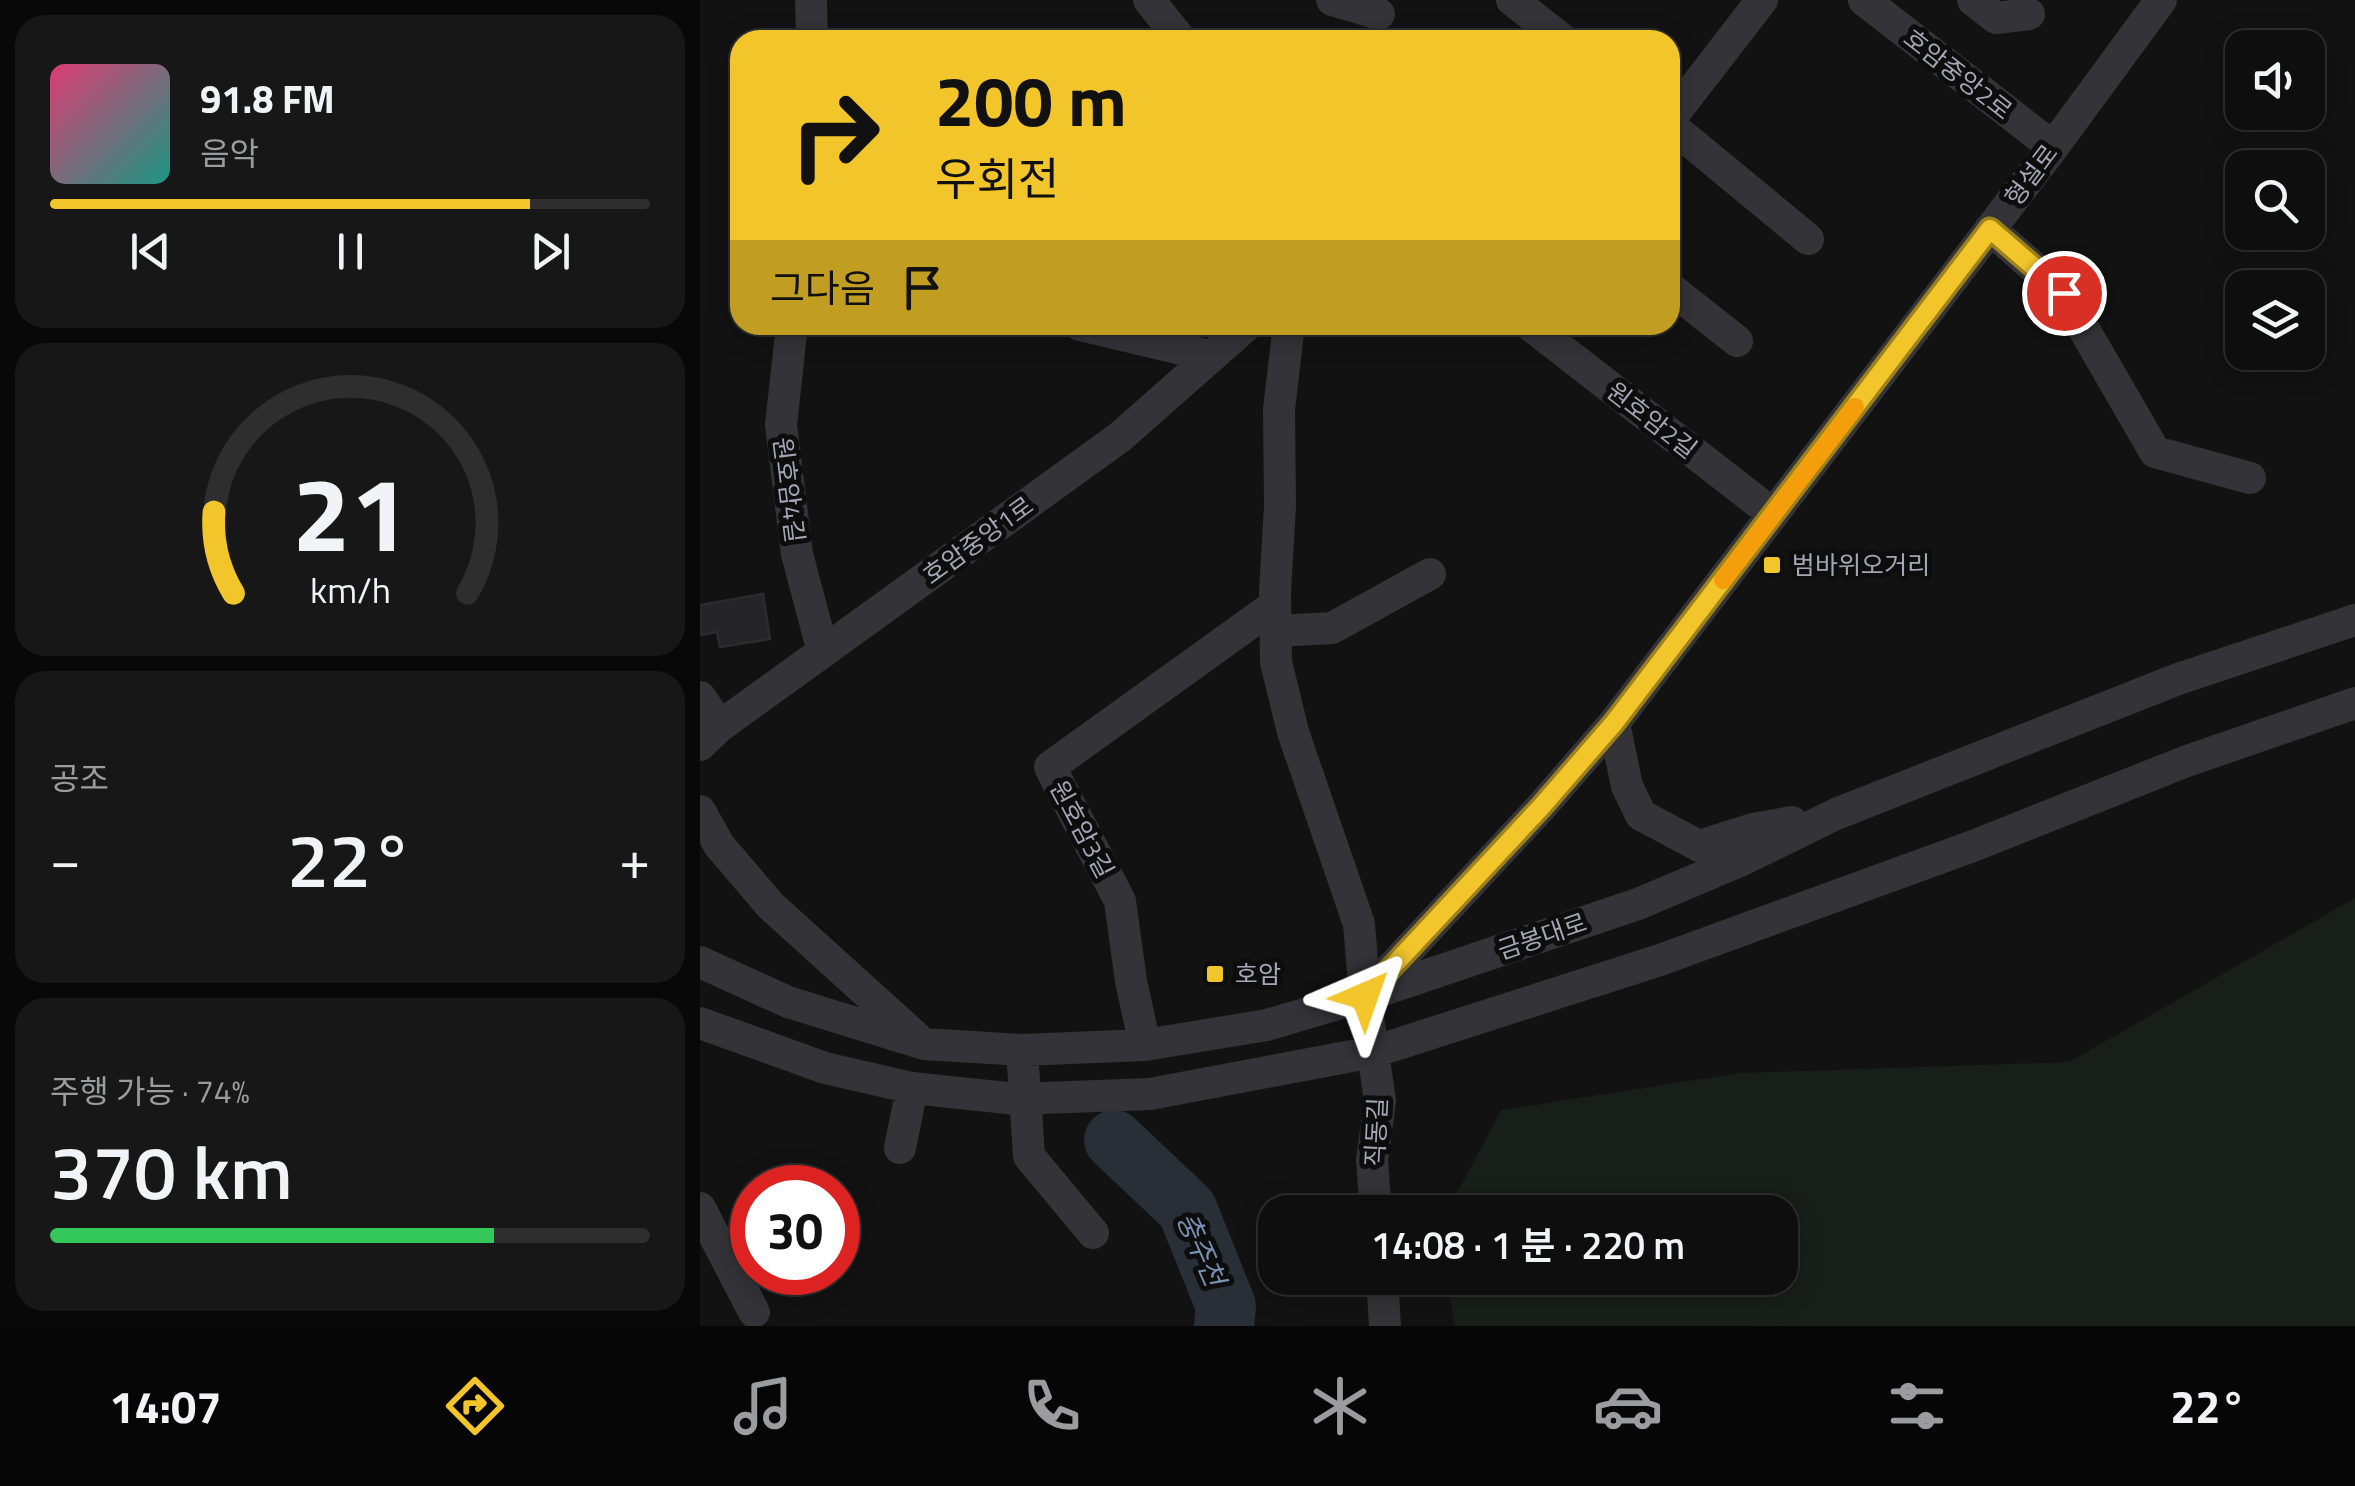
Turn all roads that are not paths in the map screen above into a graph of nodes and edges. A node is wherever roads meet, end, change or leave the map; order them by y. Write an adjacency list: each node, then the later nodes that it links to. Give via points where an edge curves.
1 (811, 0): 11 (street)
2 (1149, 0): 12 (street)
3 (1332, 0): 10 (street)
4 (1512, 0): 13 (street)
5 (1762, 0): 14 (street)
6 (1972, 0): 9 (street, via 1996,18)
7 (2161, 0): 16 (street, 형설로)
8 (1873, 3): 16 (street, 호암중앙2로)
9 (2029, 14)
10 (1378, 18)
11 (812, 30)
12 (1172, 30)
13 (1550, 30)
14 (1680, 109)
15 (1680, 130): 18 (street)
16 (2052, 147): 17 (street, 형설로)
17 (1990, 229): 27 (street, via 2064,293 2155,452); 28 (street, 형설로)
18 (1808, 239)
19 (1680, 296): 25 (street)
20 (791, 335): 32 (street, 원호암4길, via 781,425 797,554)
21 (1122, 335): 26 (street)
22 (1236, 335): 26 (street, 호암중앙1로)
23 (1288, 335): 30 (street, via 1279,409)
24 (1543, 335): 28 (street, 원호암2길)
25 (1737, 341)
26 (1210, 356): 32 (street, 호암중앙1로, via 1120,437)
27 (2250, 478)
28 (1773, 514): 35 (street, 형설로)
29 (1430, 574): 30 (street, via 1332,628)
30 (1276, 618): 40 (street, via 1276,662 1293,732 1359,924); 43 (street, 원호암3길, via 1050,767 1120,901)
31 (2355, 620): 38 (street, 금봉대로, via 2178,680)
32 (822, 652): 36 (street, 호암중앙1로)
33 (700, 697): 36 (street)
34 (2355, 704): 45 (street, via 1660,960)
35 (1614, 723): 38 (street, via 1626,786 1641,814 1699,846); 40 (street, 형설로)
36 (710, 735)
37 (700, 811): 42 (street, via 719,846 770,905)
38 (1836, 814): 40 (street, 금봉대로, via 1638,904)
39 (700, 962): 42 (street, 금봉대로, via 788,1002)
40 (1365, 996): 43 (street, 금봉대로, via 1267,1025); 45 (street, 직동길)
41 (700, 1023): 46 (street, via 825,1068)
42 (924, 1044): 44 (street, 금봉대로)
43 (1145, 1045): 44 (street, 금봉대로)
44 (1022, 1050): 50 (street, via 1029,1156)
45 (1373, 1052): 46 (street, bridge, via 1150,1094 1016,1100); 48 (street, 직동길, via 1380,1101)
46 (912, 1088): 47 (street)
47 (900, 1148)
48 (1375, 1195)
49 (700, 1208): 52 (street)
50 (1093, 1233)
51 (1383, 1295): 53 (street)
52 (754, 1312)
53 (1386, 1326)

